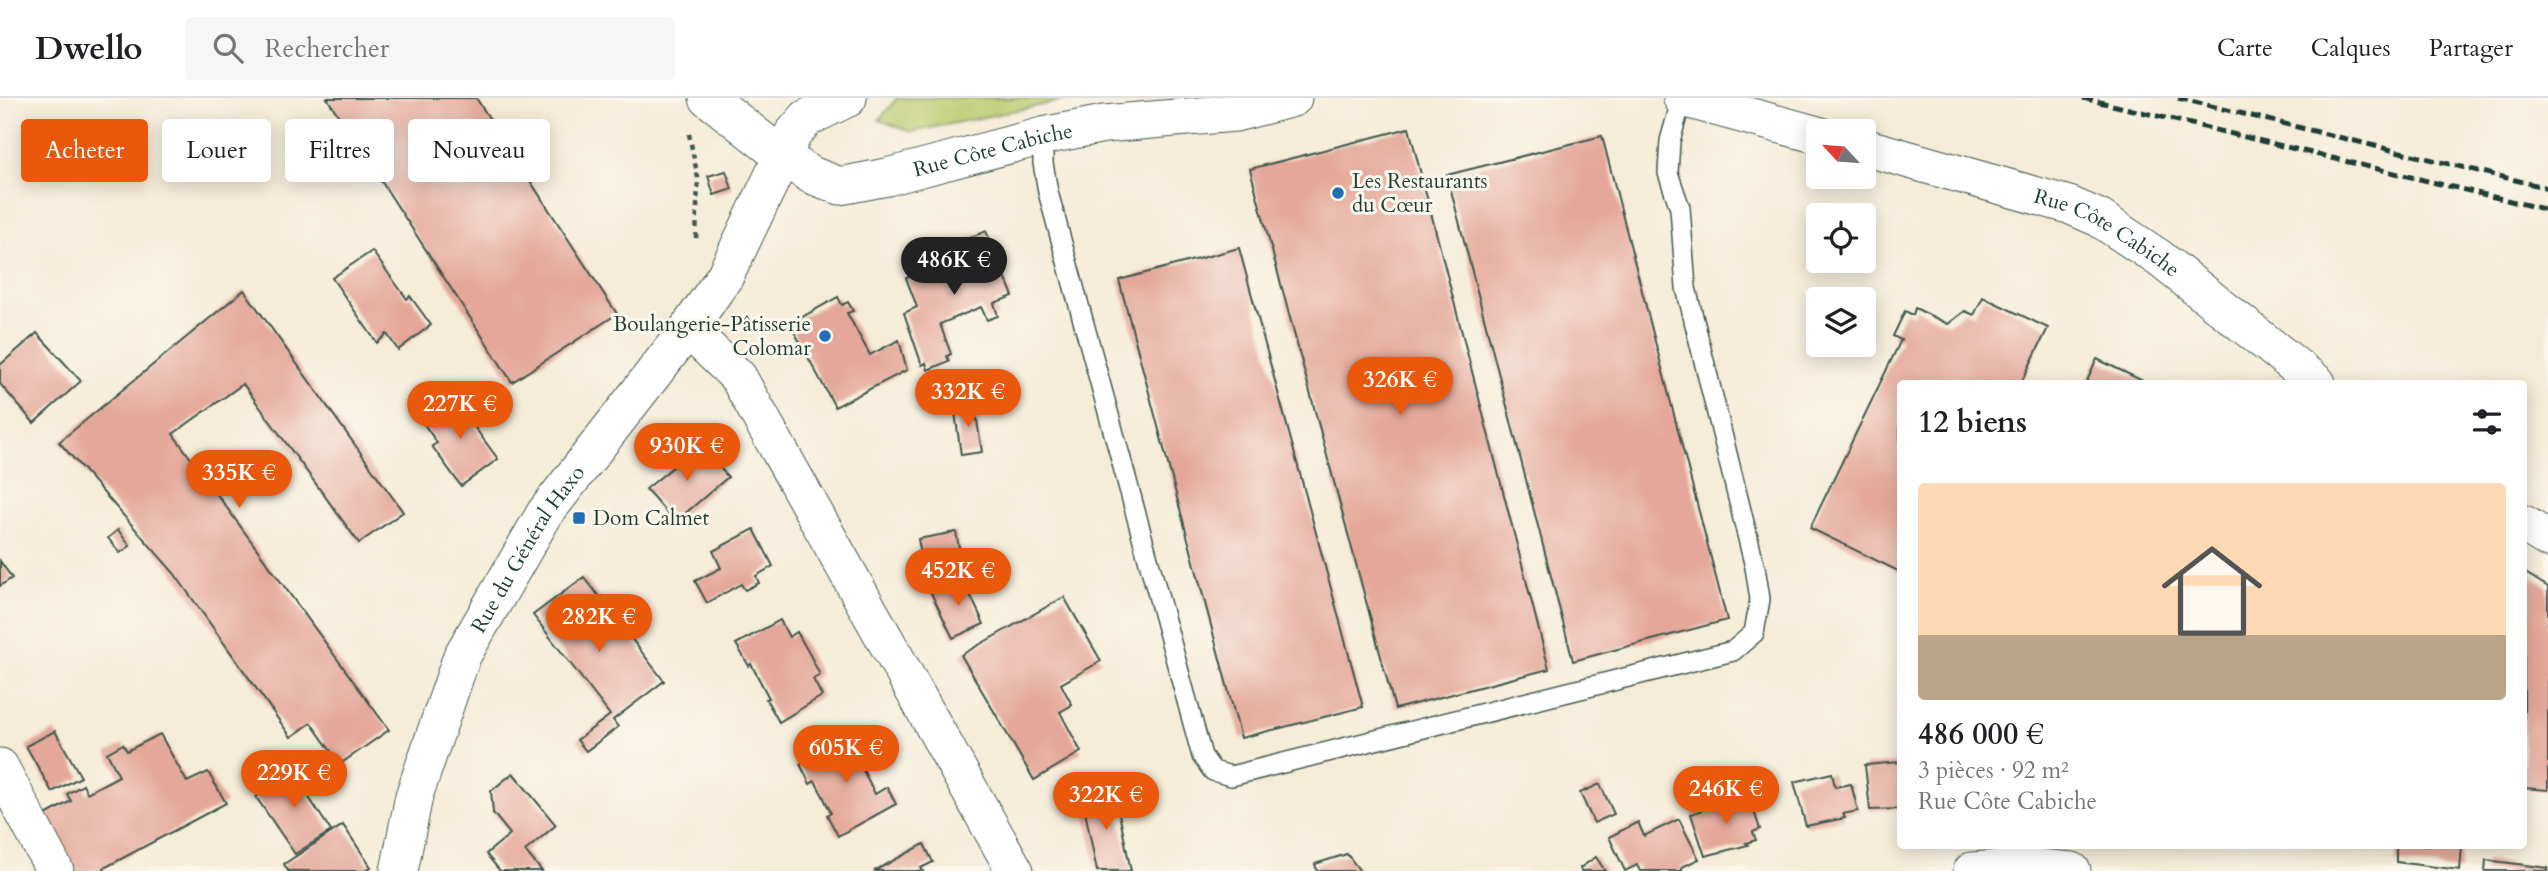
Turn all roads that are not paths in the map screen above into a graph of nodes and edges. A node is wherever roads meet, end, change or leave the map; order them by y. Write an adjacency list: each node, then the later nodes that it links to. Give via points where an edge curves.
1 (708, 98): 8 (street, Rue Côte Cabiche)
2 (848, 98): 8 (street, Rue du Général Haxo, via 807,118)
3 (1293, 98): 6 (street, Rue Côte Cabiche, via 1235,113 1104,124)
4 (1682, 98): 5 (street); 6 (lane, via 1670,141 1668,173 1680,208 1686,288 1755,567 1760,599 1754,633 1733,651 1231,776 1213,771 1202,756 1048,191)
5 (1806, 132)
6 (1043, 136): 8 (street, Rue Côte Cabiche, via 840,186 811,175)
7 (1876, 150): 10 (street, Rue Côte Cabiche, via 2069,205 2099,218 2159,258)
8 (782, 156): 9 (street, Rue du Général Haxo, via 725,276)
9 (688, 329): 15 (street, Rue du Général Haxo, via 545,513 462,656 414,796); 16 (street, via 738,377)
10 (2313, 380)
11 (2527, 526): 12 (street)
12 (2548, 540)
13 (0, 767): 14 (street)
14 (55, 871)
15 (399, 871)
16 (1015, 871)
17 (1972, 871): 18 (street, via 2028,867)
18 (2072, 871)

